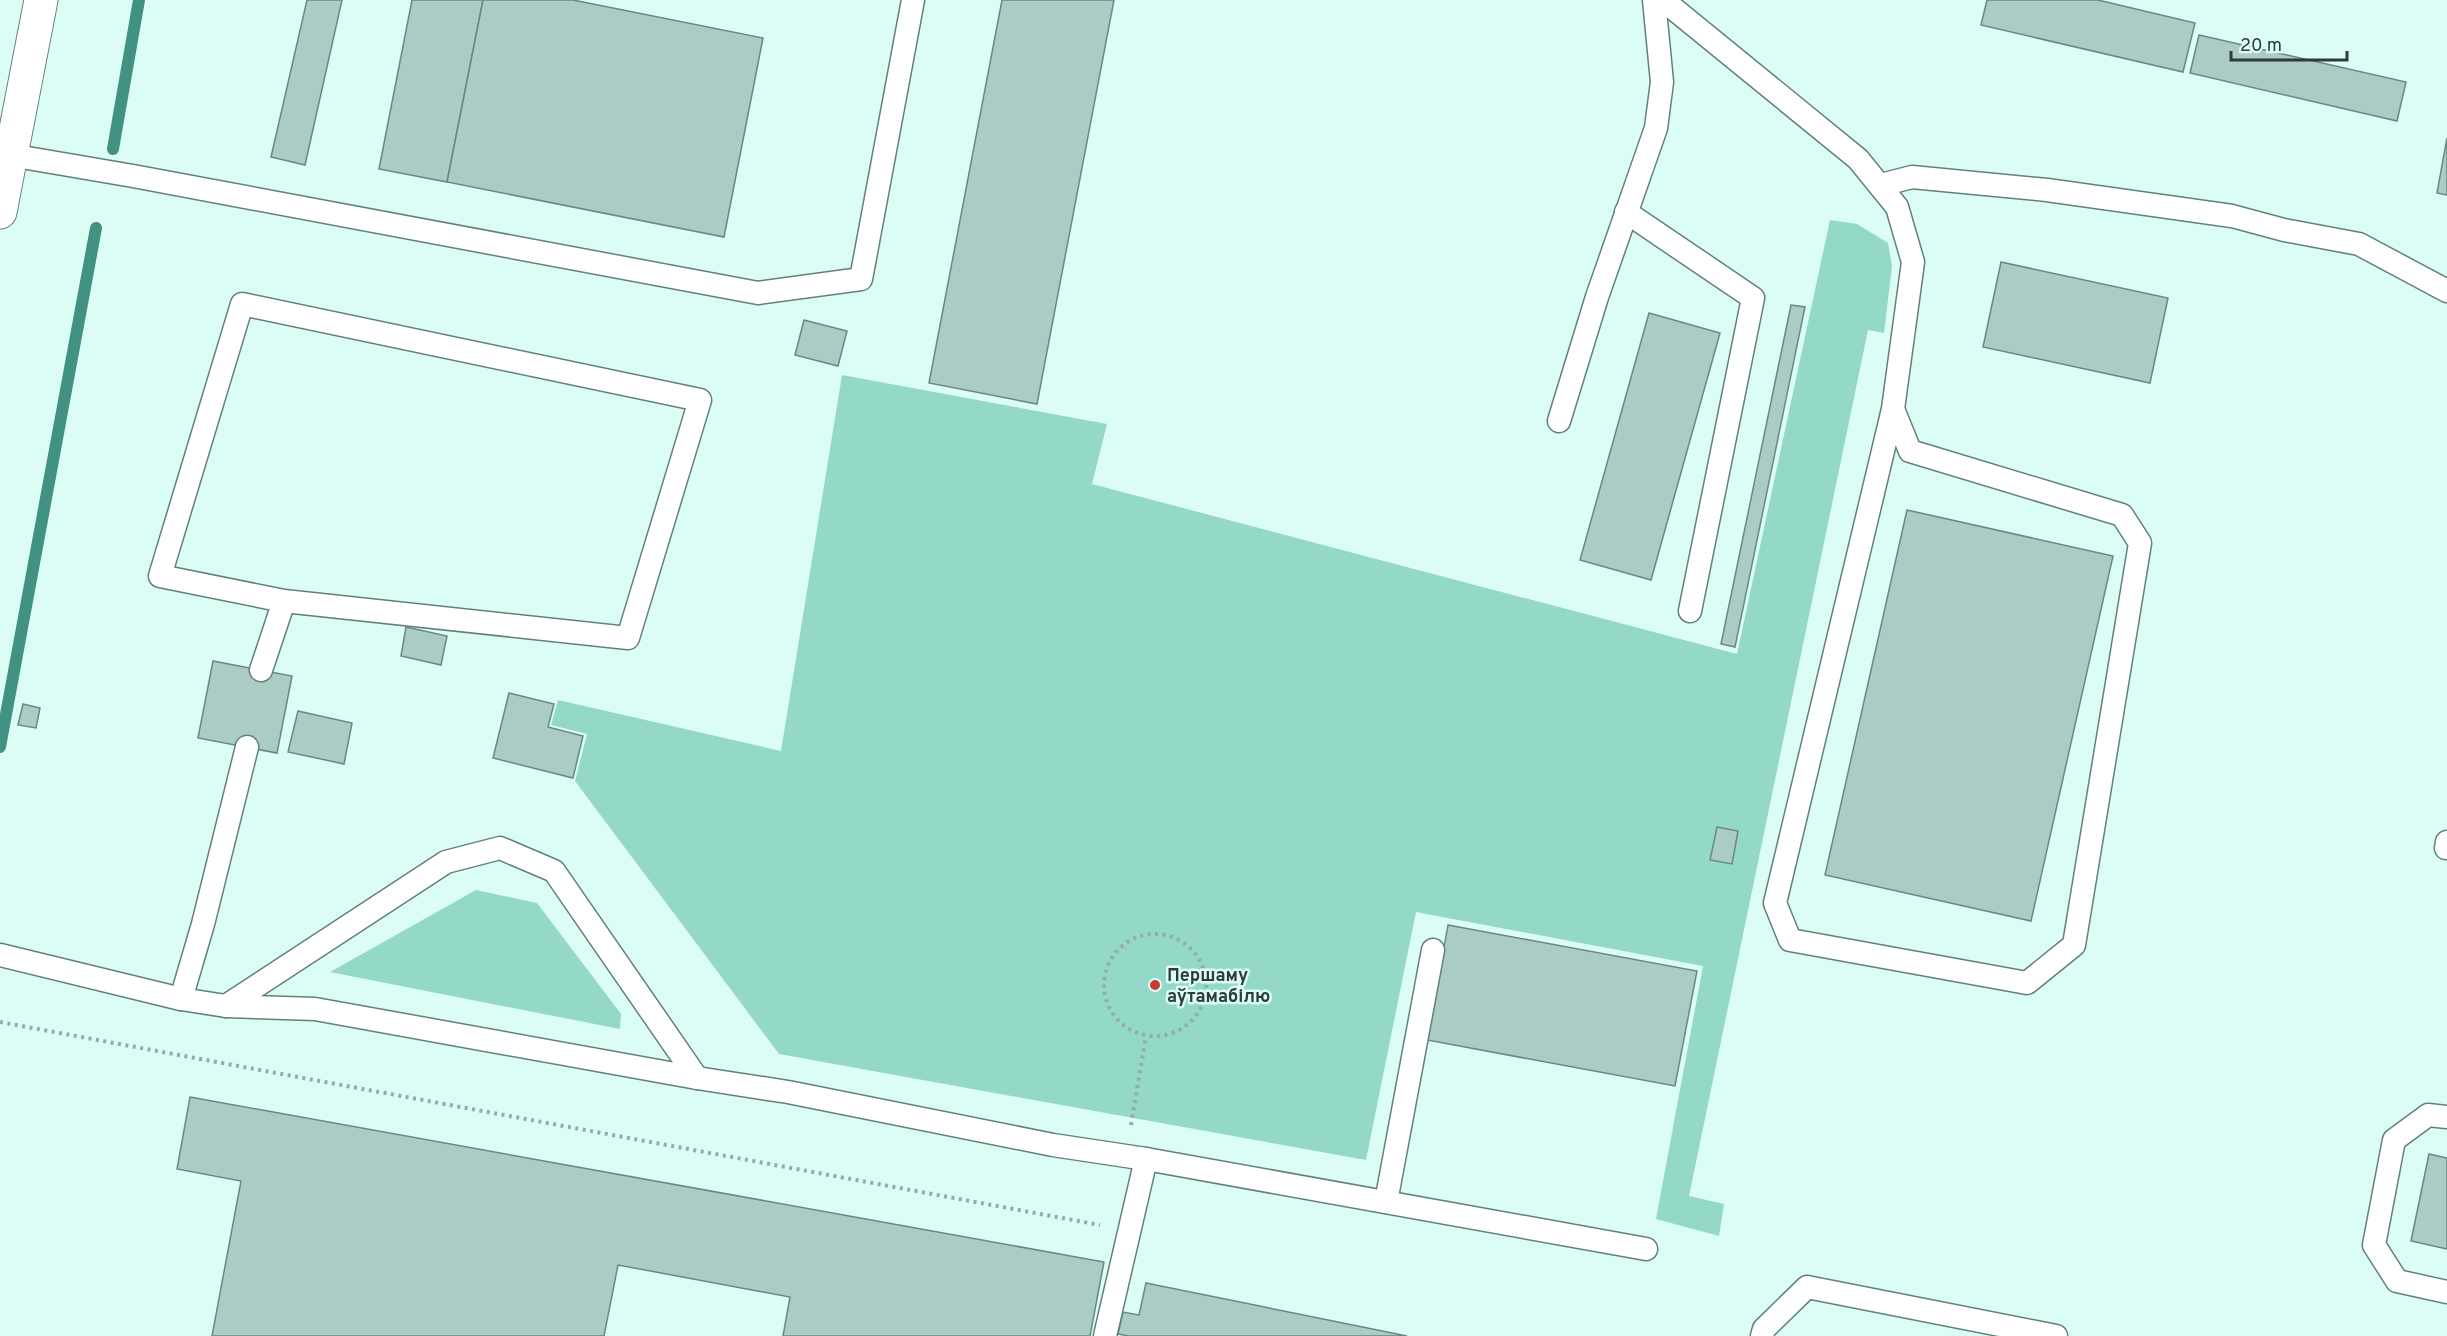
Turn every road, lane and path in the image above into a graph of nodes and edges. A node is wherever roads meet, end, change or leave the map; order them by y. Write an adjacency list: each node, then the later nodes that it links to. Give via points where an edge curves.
1 (41, 0): 5 (main road)
2 (913, 0): 5 (lane, via 861,279 758,292)
3 (1654, 0): 8 (lane, via 1662,82 1656,128)
4 (1663, 0): 6 (lane, via 1858,159)
5 (10, 155): 7 (main road)
6 (1881, 185): 9 (lane, via 1912,177 2047,190 2232,216 2359,244); 10 (lane, via 1897,207 1913,262)
7 (0, 212)
8 (1626, 212): 11 (lane); 13 (lane, via 1753,298)
9 (2447, 291)
10 (1893, 409): 10 (lane, via 1910,451 2122,515 2140,543 2074,945 2028,983 1790,940 1774,903)
11 (1559, 421)
12 (284, 601): 12 (lane, via 160,576 242,304 700,400 628,638); 14 (lane)
13 (1690, 611)
14 (261, 670)
15 (247, 747): 18 (lane)
16 (1433, 950): 25 (lane)
17 (0, 955): 18 (lane)
18 (181, 999): 19 (lane)
19 (226, 1006): 22 (lane, via 315,1009); 22 (lane, via 446,862 500,848 554,871)
20 (0, 1022): 26 (path)
21 (1146, 1036): 21 (path, via 1164,1036 1180,1030 1202,1005 1206,988 1205,971 1198,956 1171,936 1154,933 1123,944 1105,972 1108,1006 1117,1020); 24 (path)
22 (697, 1078): 24 (lane)
23 (2447, 1117): 28 (lane, via 2428,1115 2394,1140 2374,1245 2397,1281)
24 (1136, 1157): 25 (lane); 26 (lane)
25 (1386, 1202): 27 (lane)
26 (1130, 1231): 29 (lane)
27 (1646, 1249)
28 (2447, 1292)
29 (1105, 1336)
30 (1762, 1336): 31 (lane, via 1764,1329 1807,1287)
31 (2056, 1336)

